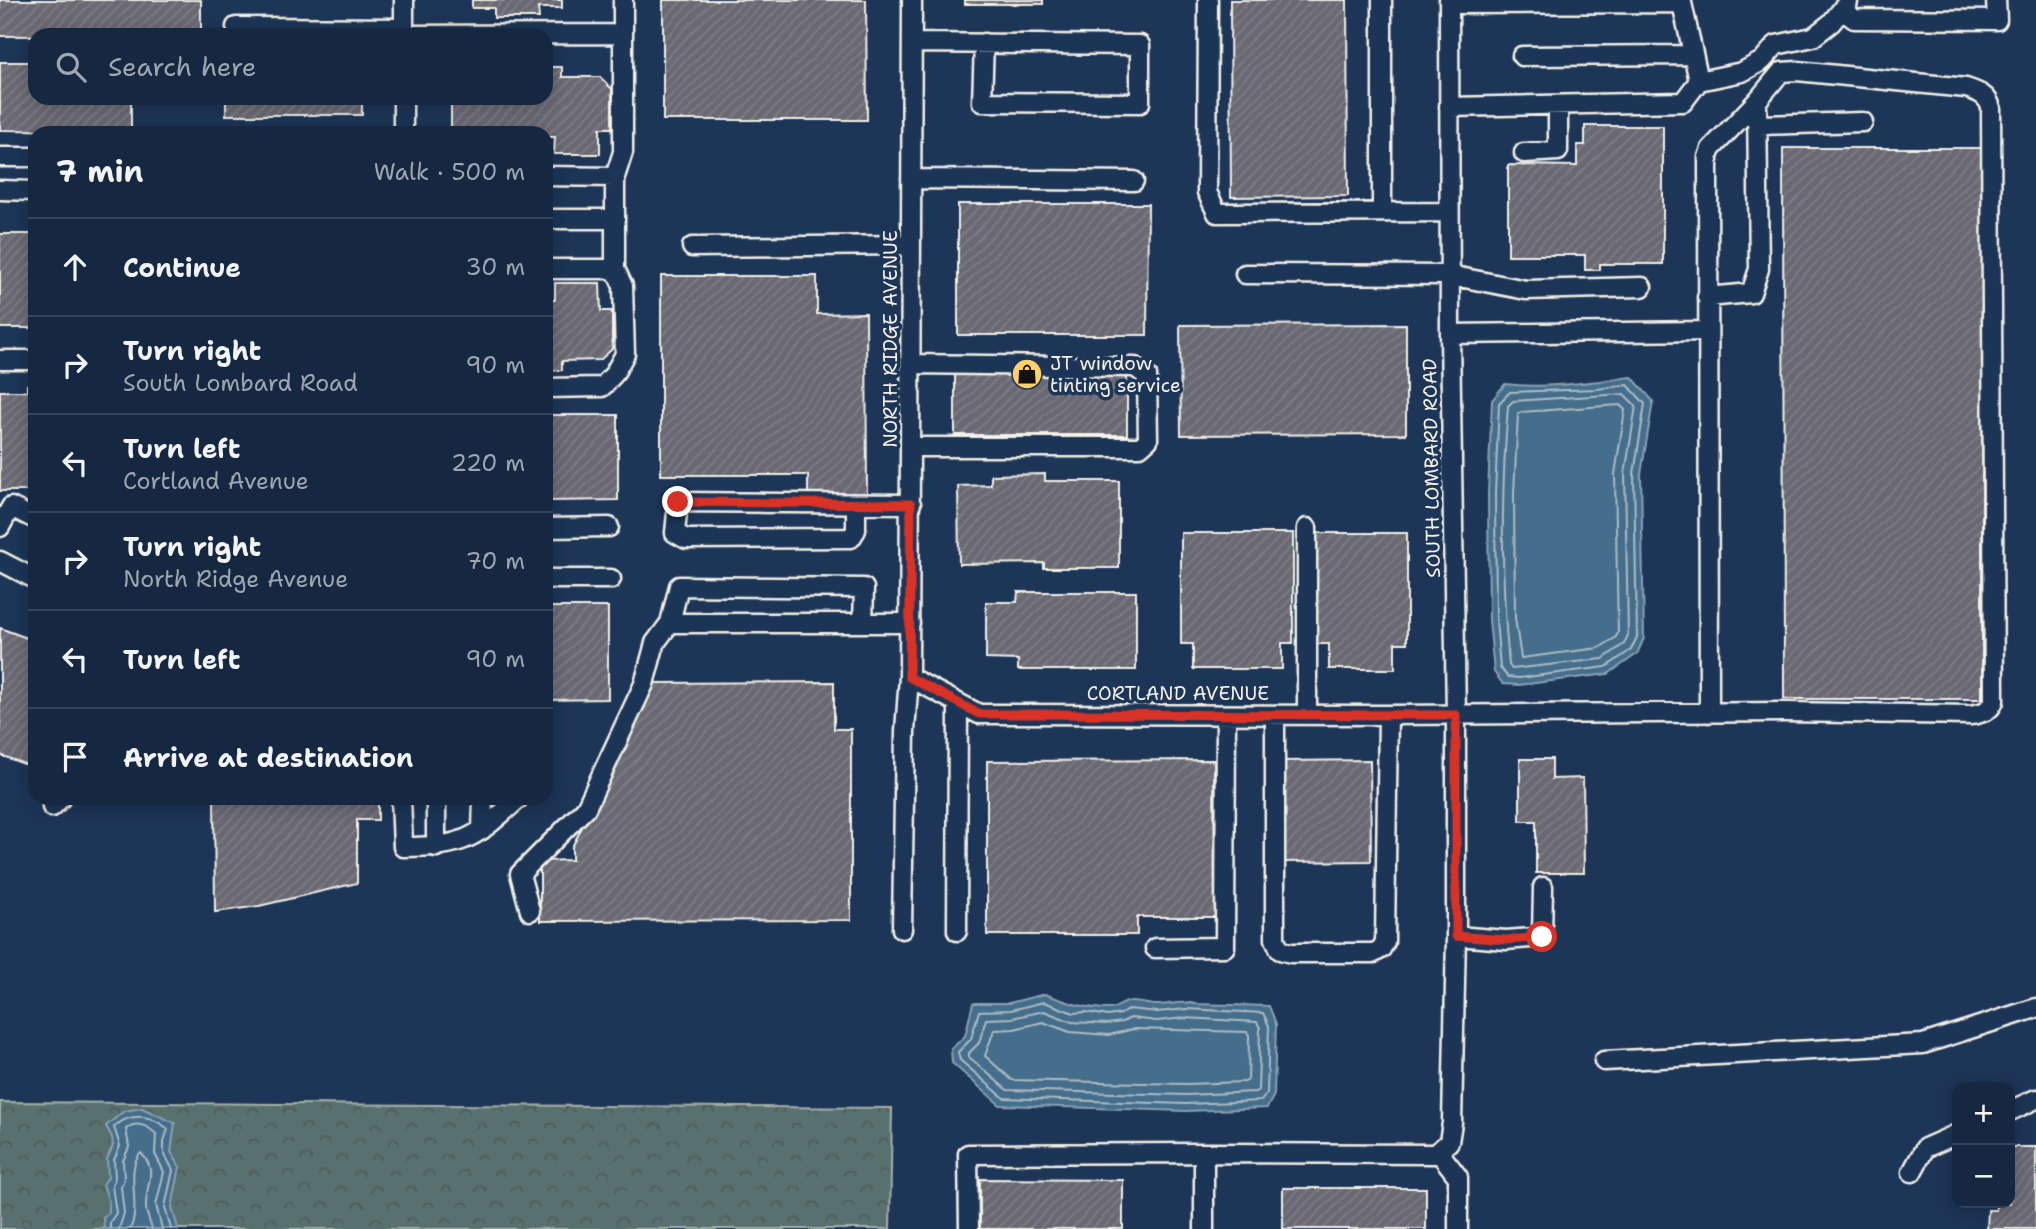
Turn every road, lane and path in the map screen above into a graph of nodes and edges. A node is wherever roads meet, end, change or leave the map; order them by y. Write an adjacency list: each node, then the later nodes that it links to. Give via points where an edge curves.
1 (404, 0): 11 (street)
2 (623, 0): 13 (street)
3 (912, 0): 14 (street, NORTH RIDGE AVENUE)
4 (1208, 0): 35 (street, via 1207,192 1217,213)
5 (1382, 0): 35 (street)
6 (1996, 0): 8 (street, via 1997,20 1854,19)
7 (1449, 2): 16 (street, via 1682,4); 22 (street, SOUTH LOMBARD ROAD)
8 (1846, 4): 18 (street, via 1813,37 1776,45 1762,61 1742,72)
9 (236, 27): 10 (street)
10 (270, 28)
11 (404, 28)
12 (553, 33): 13 (street)
13 (623, 34): 30 (street, via 623,152)
14 (912, 43): 15 (street); 31 (street, NORTH RIDGE AVENUE)
15 (984, 43): 15 (street, via 1140,45 1140,103 982,102)
16 (1693, 55): 17 (street); 18 (street)
17 (1522, 56)
18 (1699, 81): 21 (street, via 1684,102)
19 (1758, 101): 24 (street); 46 (street, via 1707,157); 70 (street, CORTLAND AVENUE, via 1781,72 1797,71 1966,88 1990,103 1994,701 1985,712 1971,715)
20 (403, 105): 25 (street)
21 (1558, 106): 22 (street); 26 (street, via 1558,151)
22 (1449, 107): 36 (street, SOUTH LOMBARD ROAD)
23 (1863, 122): 24 (street)
24 (1758, 125): 46 (street, via 1759,269 1751,293)
25 (403, 126)
26 (1524, 153)
27 (0, 157): 28 (street)
28 (28, 157)
29 (553, 176): 30 (street)
30 (615, 177): 38 (street)
31 (911, 179): 32 (street); 39 (street, NORTH RIDGE AVENUE)
32 (1135, 181)
33 (0, 190): 34 (street)
34 (28, 191)
35 (1382, 212): 36 (street)
36 (1449, 212): 44 (street, SOUTH LOMBARD ROAD)
37 (553, 219): 38 (street)
38 (615, 219): 42 (street)
39 (911, 245): 40 (street); 51 (street, NORTH RIDGE AVENUE)
40 (692, 247)
41 (553, 269): 42 (street)
42 (615, 269): 52 (street, via 623,286 625,354 601,387)
43 (1245, 274): 44 (street)
44 (1450, 275): 45 (street, via 1526,290); 48 (street, SOUTH LOMBARD ROAD)
45 (1642, 288)
46 (1707, 298): 47 (street)
47 (1707, 331): 48 (street); 70 (street)
48 (1450, 334): 75 (street, SOUTH LOMBARD ROAD)
49 (0, 359): 50 (street)
50 (28, 360)
51 (911, 363): 53 (street, NORTH RIDGE AVENUE); 53 (street, via 1135,366 1147,376 1148,440 1140,447)
52 (553, 388)
53 (910, 447): 55 (street, NORTH RIDGE AVENUE)
54 (856, 504): 54 (street, via 678,502 675,533 686,539 851,538 856,530); 55 (street)
55 (911, 504): 67 (street, NORTH RIDGE AVENUE)
56 (28, 516): 57 (street, via 11,507)
57 (0, 527)
58 (609, 527): 60 (street)
59 (1307, 527): 73 (street)
60 (553, 528)
61 (0, 561): 62 (street)
62 (28, 575)
63 (553, 579): 64 (street)
64 (611, 579)
65 (670, 623): 66 (street); 66 (street, via 679,586 864,588); 83 (street, via 655,643 644,684 586,808 520,874)
66 (863, 623): 67 (street)
67 (910, 623): 68 (street, NORTH RIDGE AVENUE)
68 (909, 677): 69 (street, CORTLAND AVENUE); 84 (street, NORTH RIDGE AVENUE)
69 (958, 703): 71 (street, CORTLAND AVENUE, via 979,714); 85 (street)
70 (1709, 713): 75 (street, CORTLAND AVENUE)
71 (1226, 715): 72 (street, CORTLAND AVENUE); 87 (street, via 1224,947)
72 (1275, 715): 73 (street, CORTLAND AVENUE); 74 (street, via 1275,939 1280,950 1292,953 1374,953 1385,942)
73 (1307, 715): 74 (street, CORTLAND AVENUE)
74 (1388, 715): 75 (street, CORTLAND AVENUE)
75 (1456, 715): 86 (street, SOUTH LOMBARD ROAD)
76 (401, 805): 81 (street, via 402,847)
77 (436, 805): 81 (street)
78 (483, 805): 80 (street)
79 (511, 805): 80 (street)
80 (482, 830): 81 (street, via 464,841)
81 (436, 847)
82 (1543, 887): 86 (street, via 1542,937)
83 (530, 911)
84 (902, 929)
85 (957, 931)
86 (1456, 936): 93 (street, SOUTH LOMBARD ROAD, via 1452,1123 1449,1142)
87 (1156, 947)
88 (2036, 1008): 89 (street, via 1923,1044)
89 (1604, 1061)
90 (2036, 1100): 91 (street)
91 (2015, 1109)
92 (1952, 1136): 95 (street, via 1925,1148)
93 (1438, 1152): 94 (street); 98 (street, via 1458,1177)
94 (1204, 1153): 96 (street, via 968,1154); 97 (street)
95 (1912, 1172)
96 (969, 1229)
97 (1204, 1229)
98 (1458, 1229)

